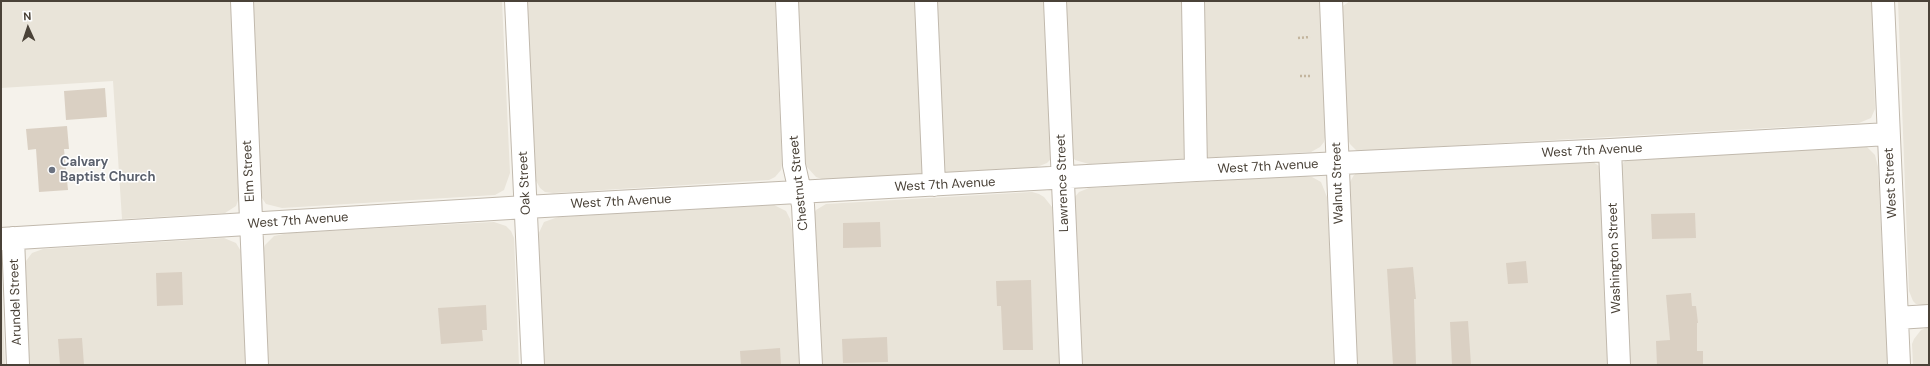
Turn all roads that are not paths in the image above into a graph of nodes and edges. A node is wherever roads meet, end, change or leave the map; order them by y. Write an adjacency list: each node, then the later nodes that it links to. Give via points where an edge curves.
1 (242, 1): 17 (street, Elm Street)
2 (516, 1): 16 (street, Oak Street)
3 (787, 1): 15 (street, Chestnut Street, via 794,165)
4 (926, 1): 14 (street)
5 (1055, 1): 13 (street, Lawrence Street)
6 (1192, 1): 12 (street)
7 (1331, 1): 11 (street, Walnut Street)
8 (1883, 1): 9 (street, West Street)
9 (1888, 134): 10 (street, West 7th Avenue); 20 (street, West Street)
10 (1610, 150): 11 (street, West 7th Avenue); 27 (street, Washington Street)
11 (1337, 164): 12 (street, West 7th Avenue); 26 (street, Walnut Street)
12 (1196, 170): 13 (street, West 7th Avenue)
13 (1063, 178): 14 (street, West 7th Avenue); 25 (street, Lawrence Street)
14 (934, 185): 15 (street, West 7th Avenue)
15 (801, 193): 16 (street, West 7th Avenue); 24 (street, Chestnut Street)
16 (526, 207): 17 (street, West 7th Avenue); 23 (street, Oak Street)
17 (252, 224): 18 (street, West 7th Avenue); 22 (street, Elm Street)
18 (7, 239): 21 (street, Arundel Street)
19 (1929, 316): 20 (street)
20 (1897, 318): 28 (street, West Street)
21 (18, 365)
22 (257, 365)
23 (533, 365)
24 (811, 365)
25 (1071, 365)
26 (1346, 365)
27 (1619, 365)
28 (1899, 365)

